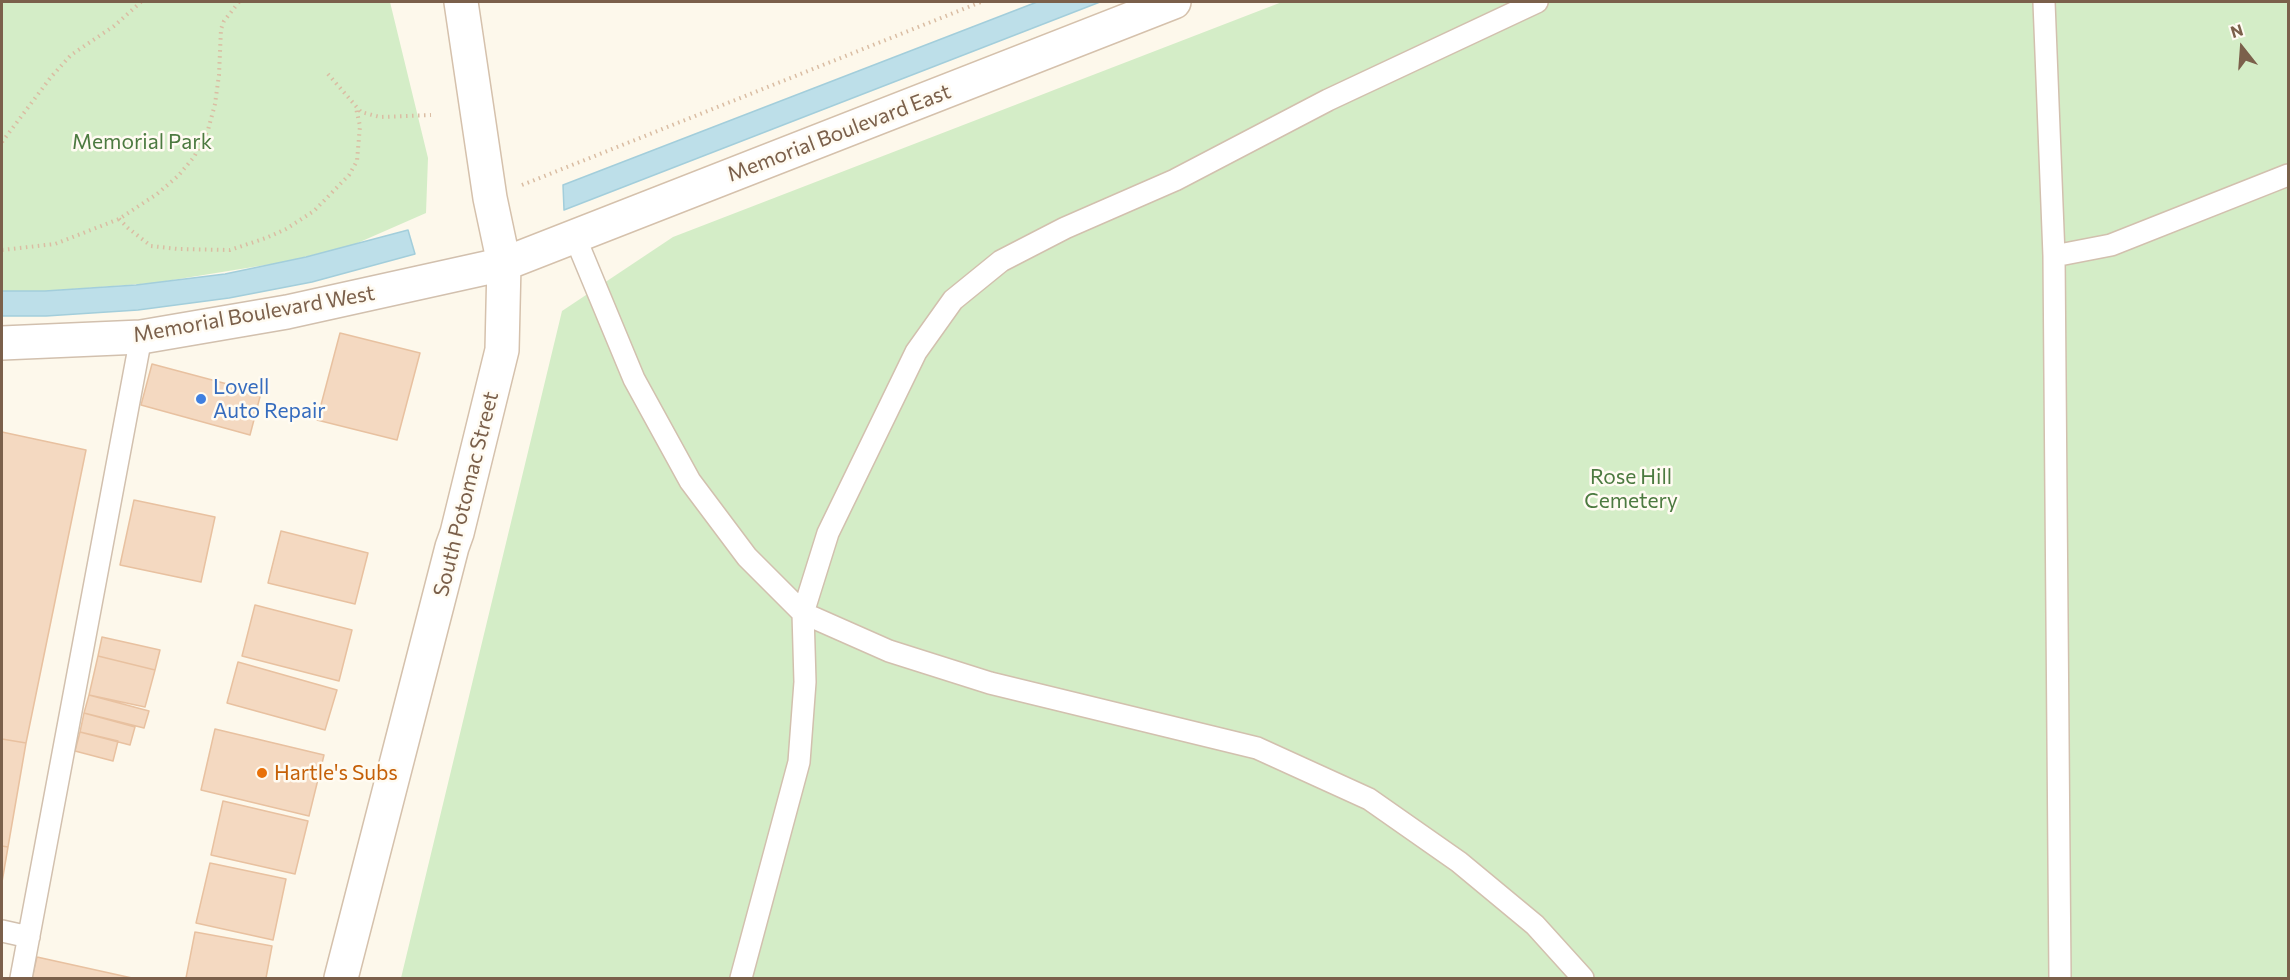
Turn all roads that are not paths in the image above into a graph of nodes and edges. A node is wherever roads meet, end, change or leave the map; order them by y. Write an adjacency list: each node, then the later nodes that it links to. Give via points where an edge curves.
1 (461, 2): 8 (main road, South Potomac Street, via 490,198)
2 (1174, 2): 6 (main road, Memorial Boulevard East)
3 (1537, 2): 11 (lane, via 1328,100 1175,180 1065,228 1001,261 952,300 916,352 828,532)
4 (2044, 2): 7 (lane)
5 (2289, 175): 7 (lane, via 2111,245)
6 (575, 237): 8 (main road, Memorial Boulevard East); 11 (lane, via 634,379 690,481 747,557)
7 (2054, 256): 18 (lane)
8 (504, 264): 9 (main road, Memorial Boulevard West, via 287,312); 15 (main road, South Potomac Street, via 502,350)
9 (141, 337): 10 (main road, Memorial Boulevard West); 13 (lane)
10 (2, 343)
11 (803, 613): 16 (lane, via 805,682 799,762); 17 (lane, via 889,651 990,683 1257,748 1369,799 1459,862 1535,926)
12 (2, 931): 13 (lane)
13 (28, 937): 14 (lane)
14 (21, 978)
15 (341, 978)
16 (741, 978)
17 (1583, 978)
18 (2060, 978)

